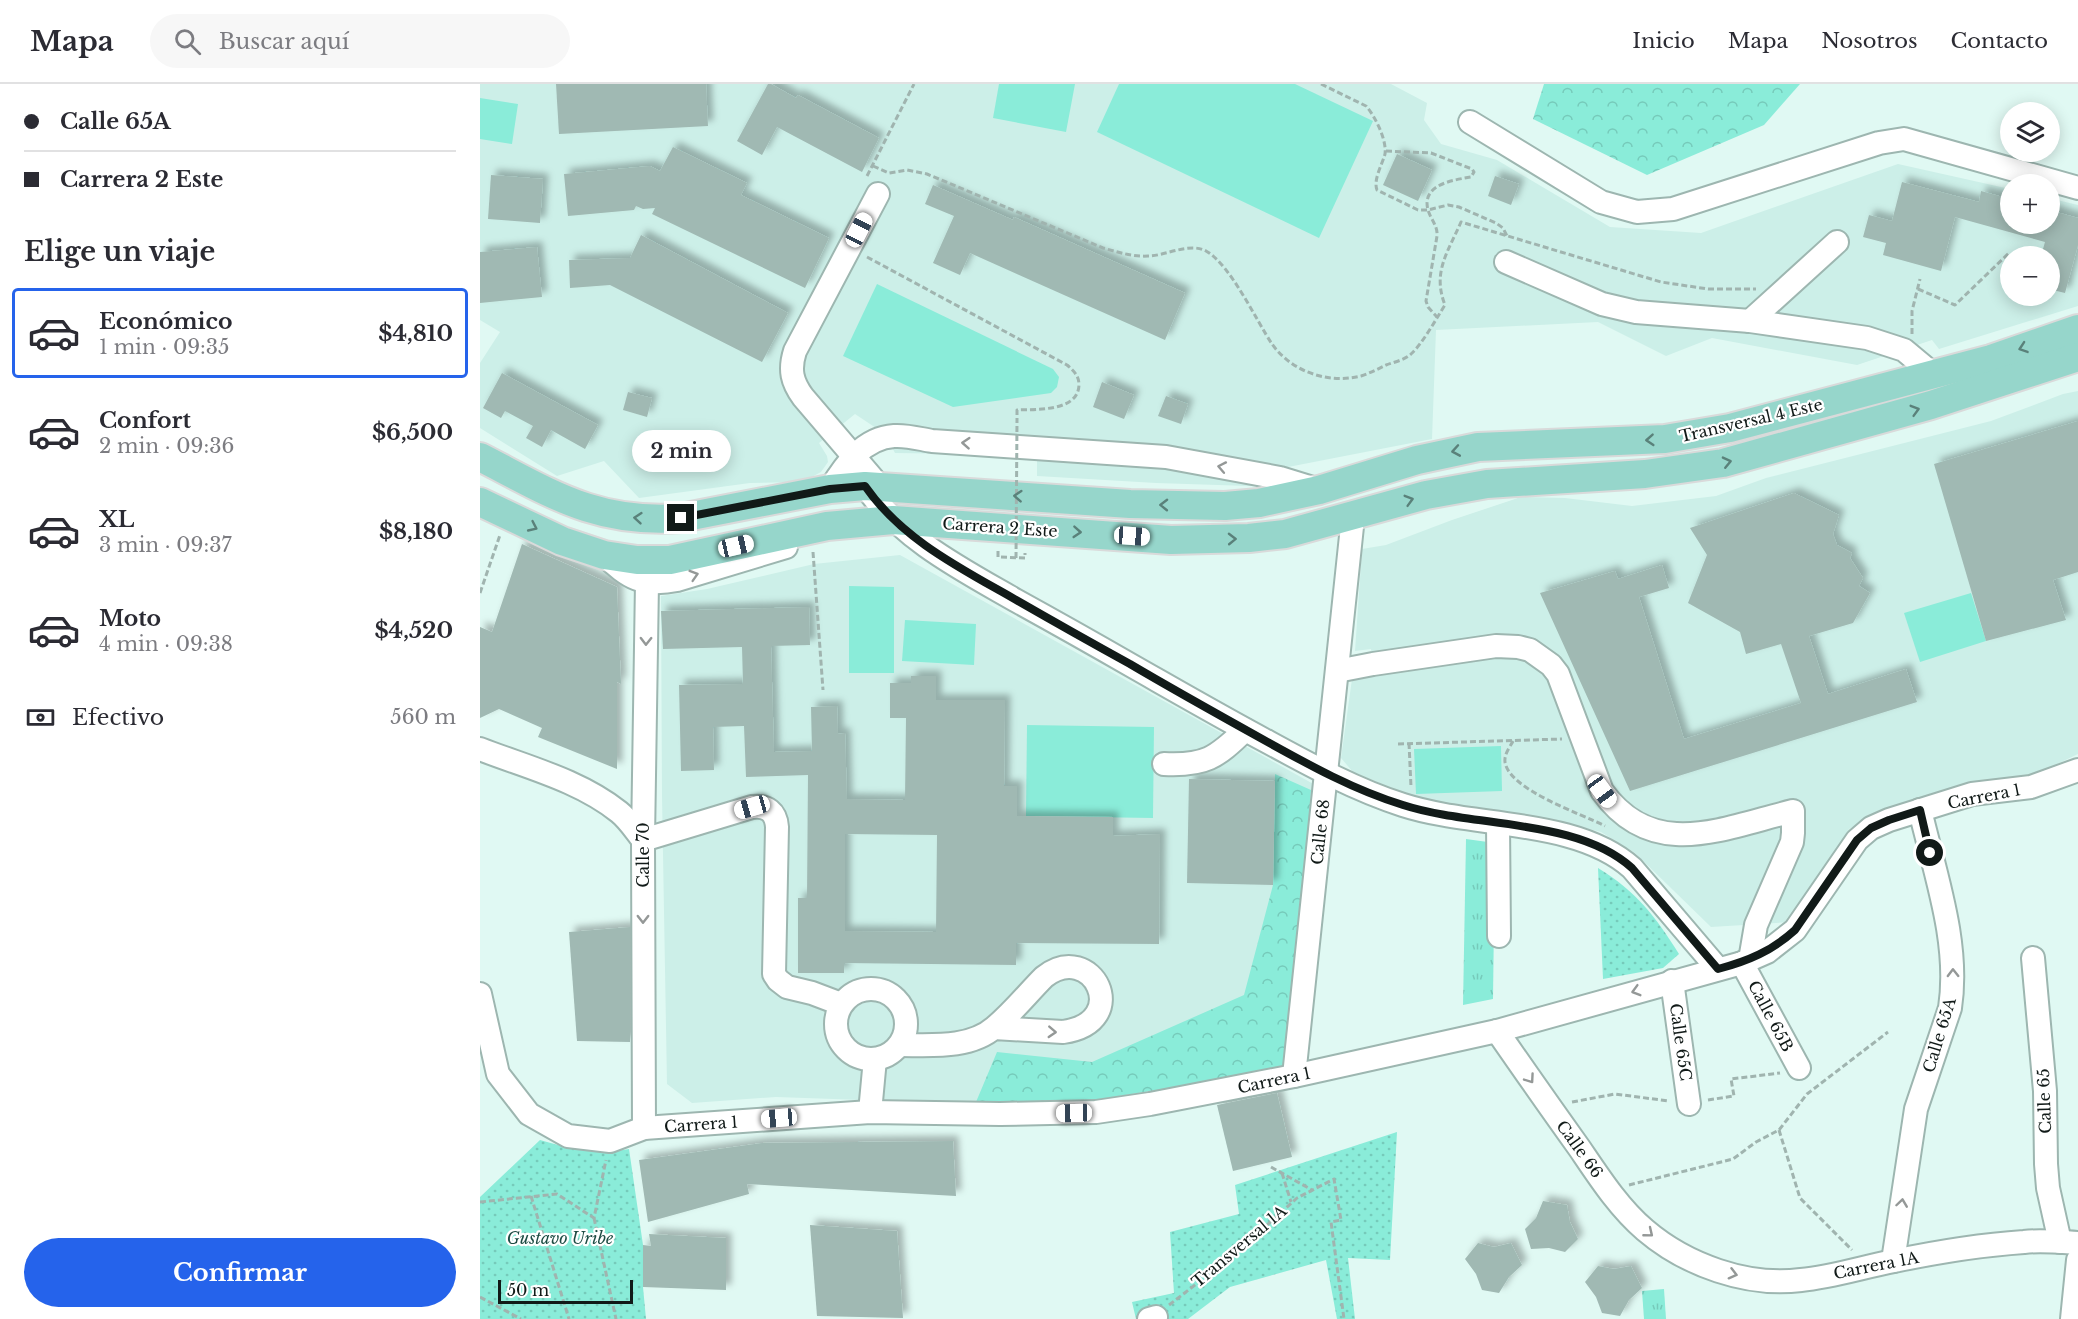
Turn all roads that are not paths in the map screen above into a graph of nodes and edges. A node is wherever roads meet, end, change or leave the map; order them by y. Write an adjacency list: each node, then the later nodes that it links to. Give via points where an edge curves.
1 (1470, 122): 3 (street, via 1601,202 1637,212 1672,209 1879,143 1905,140)
2 (872, 185): 10 (street, via 850,248 795,351 791,368 795,386)
3 (2078, 188)
4 (1837, 242): 6 (street)
5 (1506, 262): 6 (street, via 1618,309)
6 (1750, 321): 9 (street, via 1873,340 1904,350)
7 (2078, 329): 9 (main road, Transversal 4 Este, one-way to 9)
8 (2078, 357): 17 (main road, Transversal 4 Este, one-way to 8, via 1426,495 1487,484 1655,473 1723,463 1931,405)
9 (1934, 375): 12 (main road, Transversal 4 Este, one-way to 12, via 1696,435 1478,447 1417,460)
10 (852, 456): 13 (street); 14 (street); 15 (street, one-way to 10, via 1280,478 1135,453 897,436 875,442)
11 (480, 457): 14 (main road, Carrera 2 Este, one-way to 11, via 681,518 634,518 607,514 557,497)
12 (1346, 482): 15 (main road, Carrera 2 Este)
13 (872, 486): 14 (main road, Carrera 2 Este); 15 (main road, Carrera 2 Este, one-way to 13, via 1225,506 1130,504); 18 (street, via 880,507)
14 (830, 489)
15 (1319, 490)
16 (480, 502): 20 (main road, Carrera 2 Este, one-way to 20, via 562,541)
17 (1353, 517): 18 (main road, Carrera 2 Este, one-way to 17, via 1171,540 1285,534); 22 (street, Calle 68)
18 (893, 520): 19 (main road, Carrera 2 Este); 23 (street, via 963,570)
19 (820, 538): 20 (main road, Carrera 2 Este, via 670,560); 21 (street, one-way to 19, via 677,580)
20 (604, 555): 21 (street, via 630,577)
21 (647, 582): 30 (street, Calle 70, one-way to 30)
22 (1337, 671): 27 (street, Calle 68); 33 (street, via 1496,646 1518,647 1541,656 1558,674 1602,791 1611,805 1632,822 1652,831 1695,834 1792,811 1791,842 1756,925)
23 (1245, 730): 25 (street, via 1210,759 1190,765); 27 (street)
24 (480, 749): 30 (street, via 592,794 621,813)
25 (1164, 764)
26 (2078, 770): 28 (street, Carrera 1, via 2031,787 1972,795)
27 (1326, 774): 29 (street, via 1410,807); 43 (street, Calle 68)
28 (1920, 810): 33 (street, Carrera 1, via 1871,828 1857,840 1795,930 1782,942); 50 (street, Calle 65A, one-way to 28, via 1916,1109 1950,1008 1953,978 1952,951)
29 (1498, 824): 31 (street); 34 (street, via 1560,833 1620,857)
30 (643, 840): 37 (street, via 752,807 769,809 777,827 774,974 787,987); 46 (street, Calle 70, one-way to 46)
31 (1499, 936)
32 (2033, 958): 47 (street, Calle 65, via 2045,1091 2048,1188)
33 (1746, 961): 34 (street, Carrera 1); 42 (street, Calle 65B)
34 (1718, 969): 35 (street, Carrera 1)
35 (1672, 981): 39 (street, Carrera 1, one-way to 39); 44 (street, Calle 65C)
36 (480, 994): 46 (street, Carrera 1, via 498,1074 529,1114 568,1136 610,1141)
37 (841, 1004): 40 (street, via 864,989 883,990 891,995 906,1018); 41 (street, via 835,1023 841,1043 855,1056)
38 (994, 1029): 40 (street, via 954,1044)
39 (1497, 1031): 43 (street, Carrera 1); 48 (street, Calle 66, one-way to 48, via 1629,1215)
40 (900, 1045): 41 (street)
41 (875, 1059): 45 (street)
42 (1799, 1068)
43 (1294, 1077): 45 (street, Carrera 1, via 1096,1112)
44 (1689, 1104)
45 (870, 1112): 46 (street, Carrera 1)
46 (644, 1128)
47 (2069, 1243): 50 (street, Carrera 1A, via 2025,1242)
48 (1678, 1254): 50 (street, Carrera 1A, one-way to 50, via 1731,1274 1776,1282)
49 (2078, 1260): 51 (street)
50 (1893, 1261)
51 (2072, 1319)

